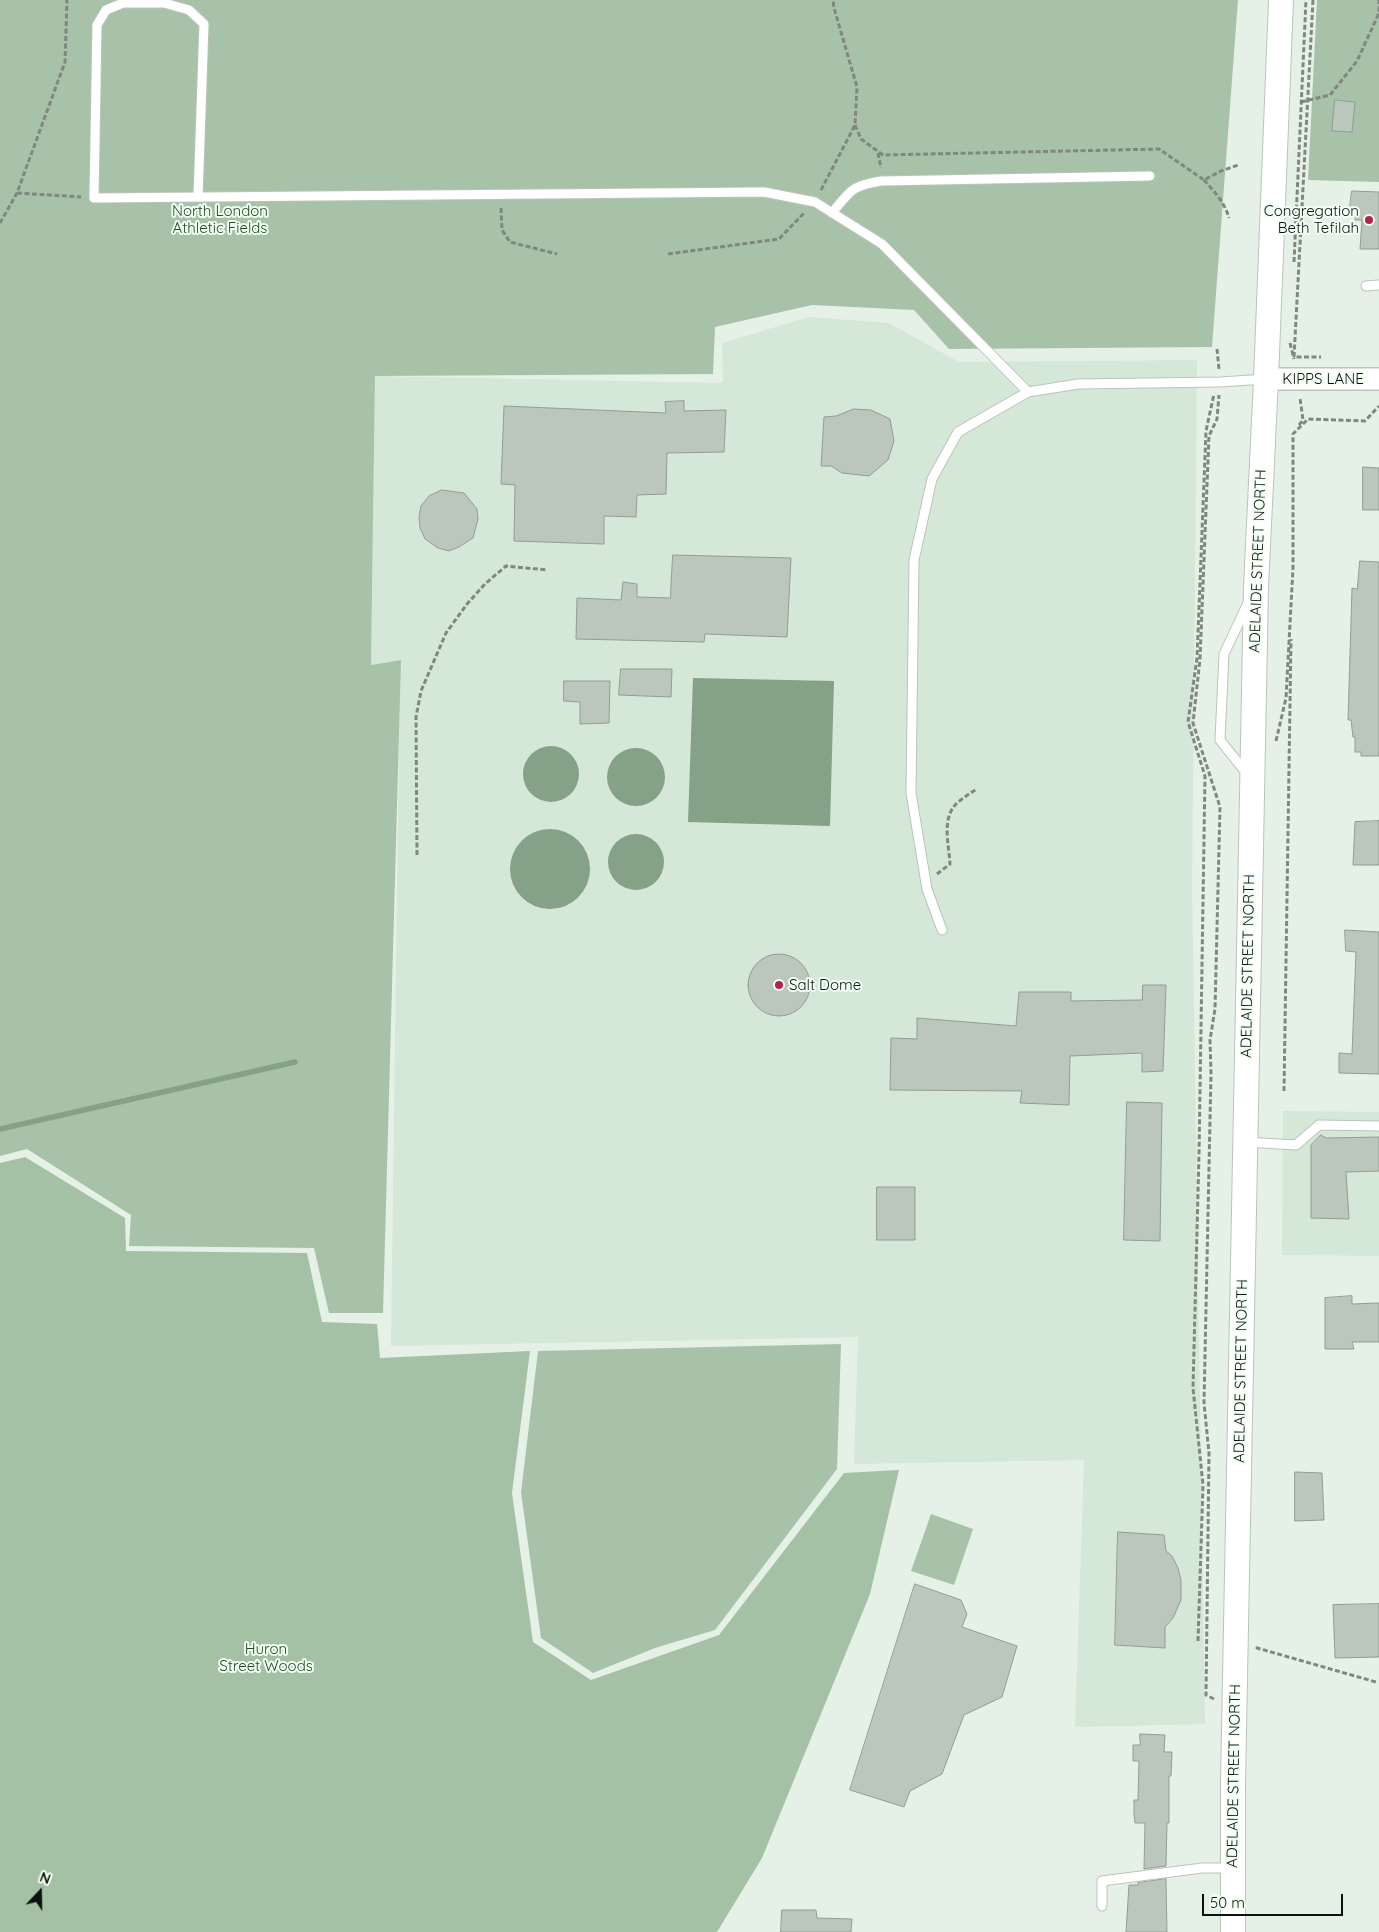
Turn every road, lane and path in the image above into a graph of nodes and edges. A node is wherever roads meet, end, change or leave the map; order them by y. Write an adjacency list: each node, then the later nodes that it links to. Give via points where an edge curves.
1 (67, 0): 15 (path, via 66,62)
2 (833, 0): 9 (path, via 857,87)
3 (1281, 0): 32 (main road, ADELAIDE STREET NORTH)
4 (1306, 0): 8 (path)
5 (1312, 0): 7 (path)
6 (1378, 0): 7 (path, via 1379,13 1357,60 1330,95)
7 (1307, 101): 8 (path); 30 (path)
8 (1301, 102): 25 (path)
9 (855, 125): 10 (path, via 861,139); 19 (path)
10 (878, 152): 12 (path); 14 (path, via 1159,149)
11 (1238, 165): 14 (path)
12 (881, 172)
13 (1150, 176): 20 (lane, via 882,181 860,185 849,192)
14 (1204, 180): 21 (path, via 1217,195)
15 (17, 193): 18 (path); 22 (path)
16 (501, 194): 17 (lane); 19 (lane, via 764,192); 23 (path, via 502,230 510,242)
17 (198, 197): 18 (lane); 18 (lane, via 204,24 189,10 164,3 123,3 106,10 97,25)
18 (94, 198)
19 (815, 202): 20 (lane); 24 (path, via 779,239)
20 (832, 213): 36 (lane, via 882,244)
21 (1228, 218)
22 (0, 223)
23 (557, 254)
24 (668, 254)
25 (1294, 267)
26 (1293, 277): 30 (path, via 1290,345)
27 (1379, 285): 28 (lane)
28 (1366, 286)
29 (1218, 349): 35 (path)
30 (1294, 357): 31 (path); 33 (path)
31 (1322, 357)
32 (1266, 379): 33 (street, KIPPS LANE); 35 (lane); 40 (main road, ADELAIDE STREET NORTH)
33 (1297, 379): 34 (street, KIPPS LANE); 38 (path, via 1303,420)
34 (1379, 379)
35 (1218, 382): 36 (lane, via 1078,384); 52 (path, via 1206,431 1196,658 1188,722 1205,776 1193,1388 1203,1485); 54 (path, via 1217,419 1210,436 1200,659 1193,723 1220,807 1215,1009 1210,1040 1204,1403 1209,1454 1206,1695)
36 (1028, 392): 46 (lane, via 958,432 932,479 914,560 911,793)
37 (1379, 406): 38 (path, via 1364,421 1308,418)
38 (1293, 434): 41 (path)
39 (547, 570): 45 (path, via 506,566 467,604 446,634 421,691 416,717)
40 (1256, 587): 43 (main road, ADELAIDE STREET NORTH); 43 (lane, via 1224,654 1220,740)
41 (1292, 595): 42 (path, via 1286,698); 48 (path)
42 (1274, 746)
43 (1251, 779): 50 (main road, ADELAIDE STREET NORTH)
44 (977, 789): 46 (path, via 956,804 949,817 950,864)
45 (417, 855)
46 (926, 882): 47 (lane)
47 (942, 930)
48 (1284, 1091)
49 (1379, 1126): 50 (lane, via 1318,1125 1296,1145)
50 (1245, 1142): 54 (main road, ADELAIDE STREET NORTH)
51 (1258, 1639): 53 (path, via 1258,1648)
52 (1198, 1641)
53 (1376, 1682)
54 (1235, 1708): 55 (main road, ADELAIDE STREET NORTH)
55 (1232, 1868): 56 (lane, via 1202,1868 1102,1881); 57 (main road, ADELAIDE STREET NORTH)
56 (1102, 1906)
57 (1233, 1932)

